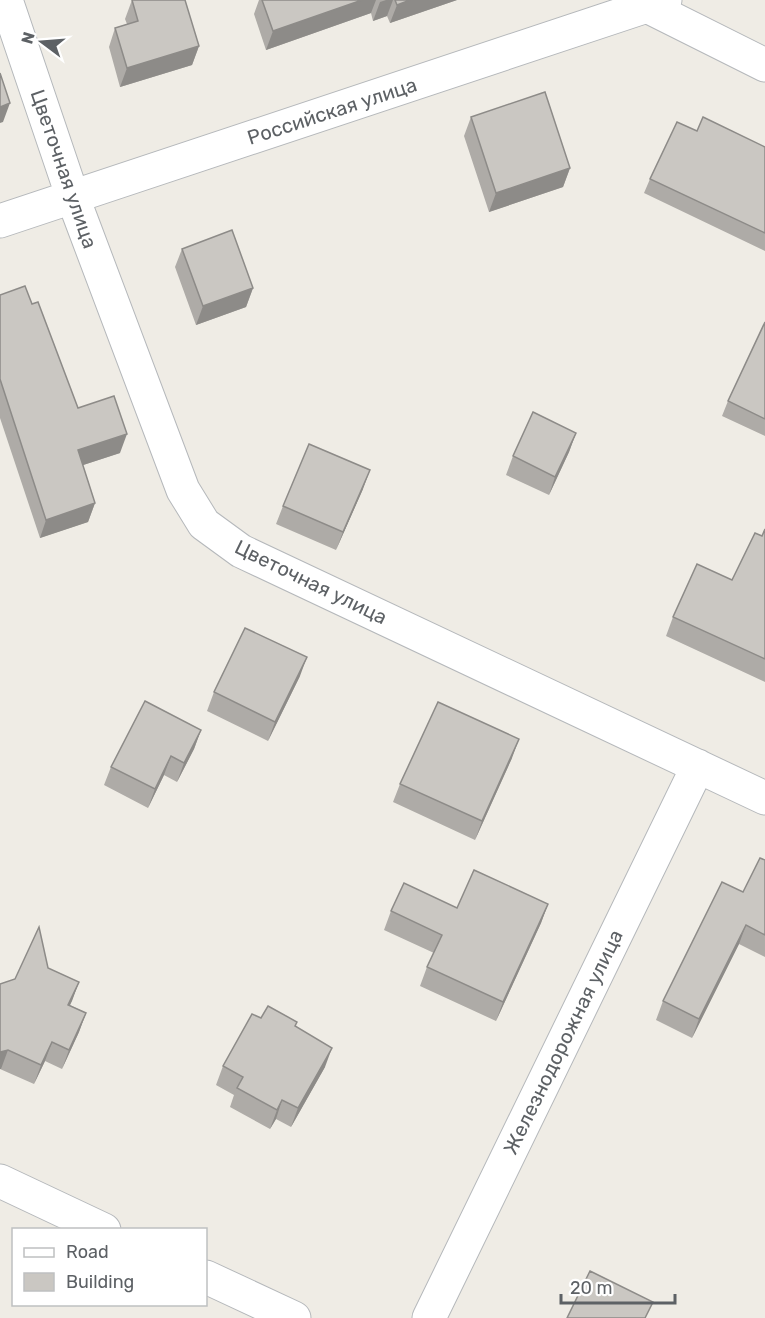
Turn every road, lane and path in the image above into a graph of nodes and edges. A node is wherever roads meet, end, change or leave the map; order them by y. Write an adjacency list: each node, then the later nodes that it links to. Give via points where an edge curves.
1 (6, 0): 4 (street, Цветочная улица)
2 (656, 3): 3 (street); 4 (street, Российская улица)
3 (765, 65)
4 (73, 198): 5 (street, Российская улица); 6 (street, Цветочная улица, via 183,490 204,524 241,551)
5 (0, 221)
6 (698, 766): 7 (street, Цветочная улица); 12 (street, Железнодорожная улица)
7 (765, 798)
8 (0, 1181): 9 (street)
9 (100, 1228)
10 (207, 1277): 11 (street)
11 (294, 1318)
12 (429, 1318)

